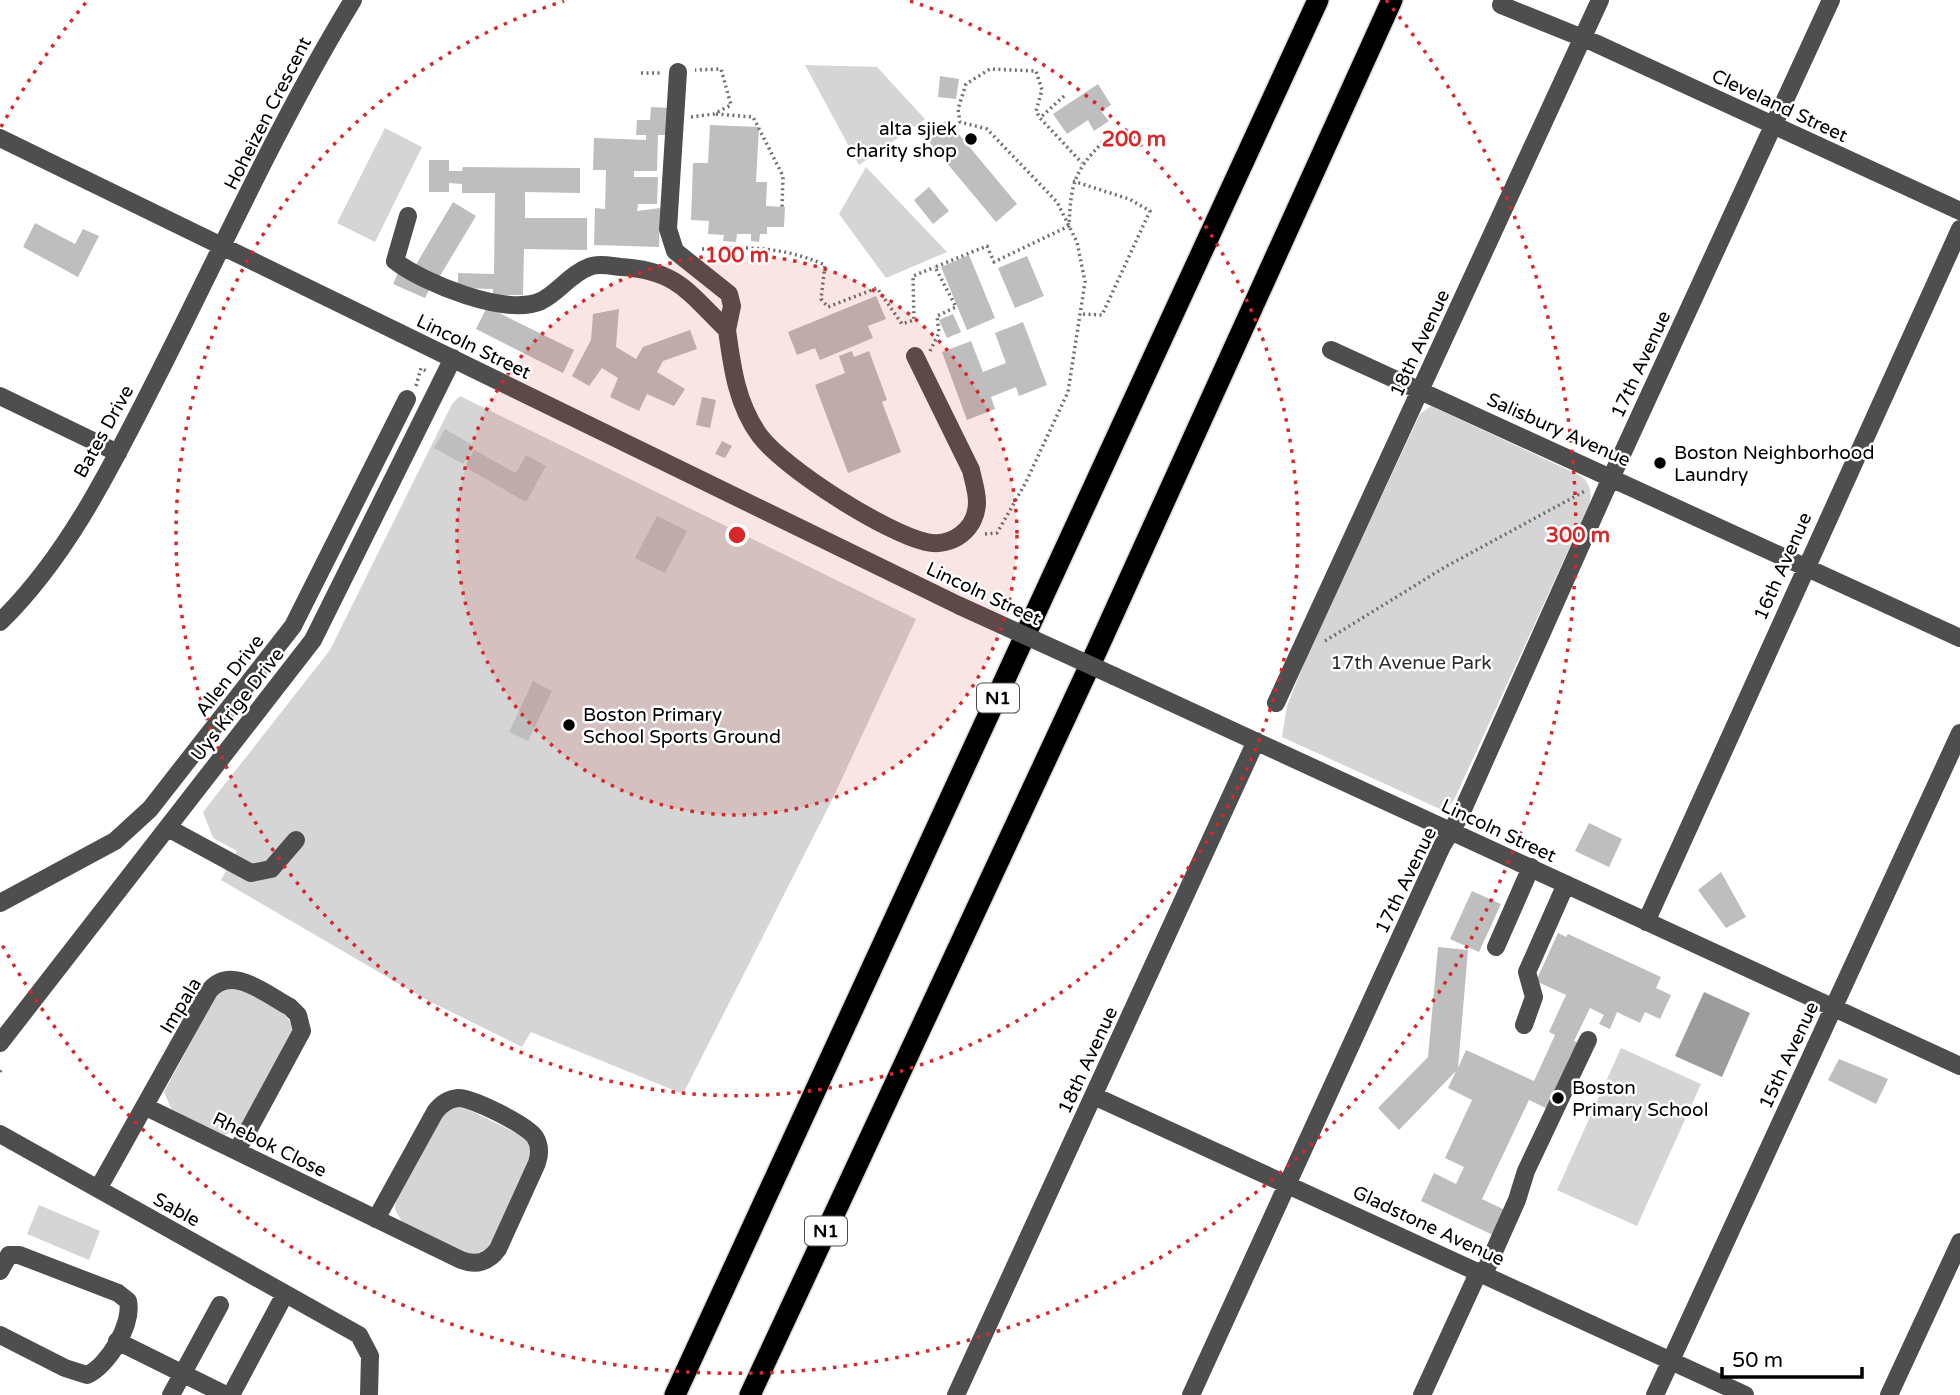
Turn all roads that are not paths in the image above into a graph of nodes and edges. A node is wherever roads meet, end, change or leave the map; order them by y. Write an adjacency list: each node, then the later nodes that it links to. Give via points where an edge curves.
1 (353, 0): 14 (street, Hoheizen Crescent, via 300,91)
2 (1318, 0): 64 (highway, N1)
3 (1392, 0): 57 (highway, N1, via 1097,650)
4 (1600, 0): 7 (street, 18th Avenue)
5 (1831, 0): 9 (street, 17th Avenue)
6 (1502, 5): 7 (street, Cleveland Street)
7 (1582, 38): 9 (street, Cleveland Street); 19 (street, 18th Avenue)
8 (686, 71): 15 (street, via 668,229 675,251 729,294 732,306)
9 (1774, 125): 11 (street, Cleveland Street); 23 (street, 17th Avenue)
10 (0, 138): 14 (street, Lincoln Street)
11 (1960, 211)
12 (408, 216): 15 (street, via 395,261 457,294 527,305 542,300 592,265 647,268 681,285)
13 (1960, 229): 24 (street, 16th Avenue)
14 (222, 246): 18 (street, Lincoln Street); 22 (street, Bates Drive)
15 (727, 330): 17 (street, via 743,408 771,448 828,492 876,519 926,542 945,542 962,536 977,504 971,470)
16 (1331, 350): 19 (street, Salisbury Avenue)
17 (915, 356)
18 (453, 358): 29 (street, Lincoln Street, bridge, via 960,606); 30 (street, Uys Krige Drive, via 313,640)
19 (1420, 390): 23 (street, Salisbury Avenue); 27 (street, 18th Avenue)
20 (0, 396): 22 (street)
21 (407, 399): 35 (street, Allen Drive, via 293,626 150,809 115,841)
22 (118, 453): 25 (street, Bates Drive, via 52,559)
23 (1612, 476): 24 (street, Salisbury Avenue); 31 (street, 17th Avenue)
24 (1804, 567): 26 (street, Salisbury Avenue); 36 (street, 16th Avenue)
25 (0, 622)
26 (1960, 638)
27 (1276, 703)
28 (1960, 733): 38 (street, 15th Avenue)
29 (1256, 741): 31 (street, Lincoln Street); 43 (street, 18th Avenue)
30 (168, 828): 32 (street, via 251,873 271,869); 41 (street, Uys Krige Drive)
31 (1452, 831): 33 (street, Lincoln Street); 47 (street, 17th Avenue)
32 (296, 840)
33 (1531, 867): 34 (street, Lincoln Street); 37 (street)
34 (1566, 884): 36 (street, Lincoln Street); 39 (street, via 1527,972 1534,997)
35 (0, 903)
36 (1646, 922): 38 (street, Lincoln Street)
37 (1496, 947)
38 (1833, 1007): 42 (street, Lincoln Street); 58 (street, 15th Avenue)
39 (1524, 1025)
40 (1588, 1040): 52 (street)
41 (0, 1043)
42 (1960, 1066)
43 (1094, 1097): 47 (street, Gladstone Avenue); 67 (street, 18th Avenue)
44 (146, 1107): 46 (street, Rhebok Close); 46 (street, Impala, via 214,986 225,979 243,982 290,1007 298,1015 302,1031); 48 (street, Impala)
45 (0, 1134): 48 (street, Sable)
46 (237, 1151): 49 (street, Rhebok Close)
47 (1287, 1183): 52 (street, Gladstone Avenue); 68 (street, 17th Avenue)
48 (98, 1189): 53 (street, Sable)
49 (376, 1219): 49 (street, Rhebok Close, via 467,1263 487,1260 498,1249 537,1163 534,1137 525,1127 466,1099 446,1101 435,1112)
50 (1960, 1242): 72 (street)
51 (0, 1271): 56 (street, via 9,1255 19,1255 123,1296 129,1315)
52 (1481, 1273): 58 (street, Gladstone Avenue); 69 (street)
53 (285, 1294): 62 (street); 63 (street, Sable, via 359,1335 368,1348)
54 (220, 1305): 59 (street)
55 (0, 1335): 56 (street, via 87,1375 96,1371)
56 (117, 1341): 59 (street)
57 (774, 1342): 65 (highway, N1); 66 (highway)
58 (1671, 1360): 70 (street, 15th Avenue); 71 (street, Gladstone Avenue)
59 (183, 1374): 60 (street); 61 (street)
60 (171, 1395)
61 (226, 1395)
62 (232, 1395)
63 (369, 1395)
64 (676, 1395)
65 (750, 1395)
66 (759, 1395)
67 (956, 1395)
68 (1191, 1395)
69 (1422, 1395)
70 (1655, 1395)
71 (1745, 1395)
72 (1889, 1395)

